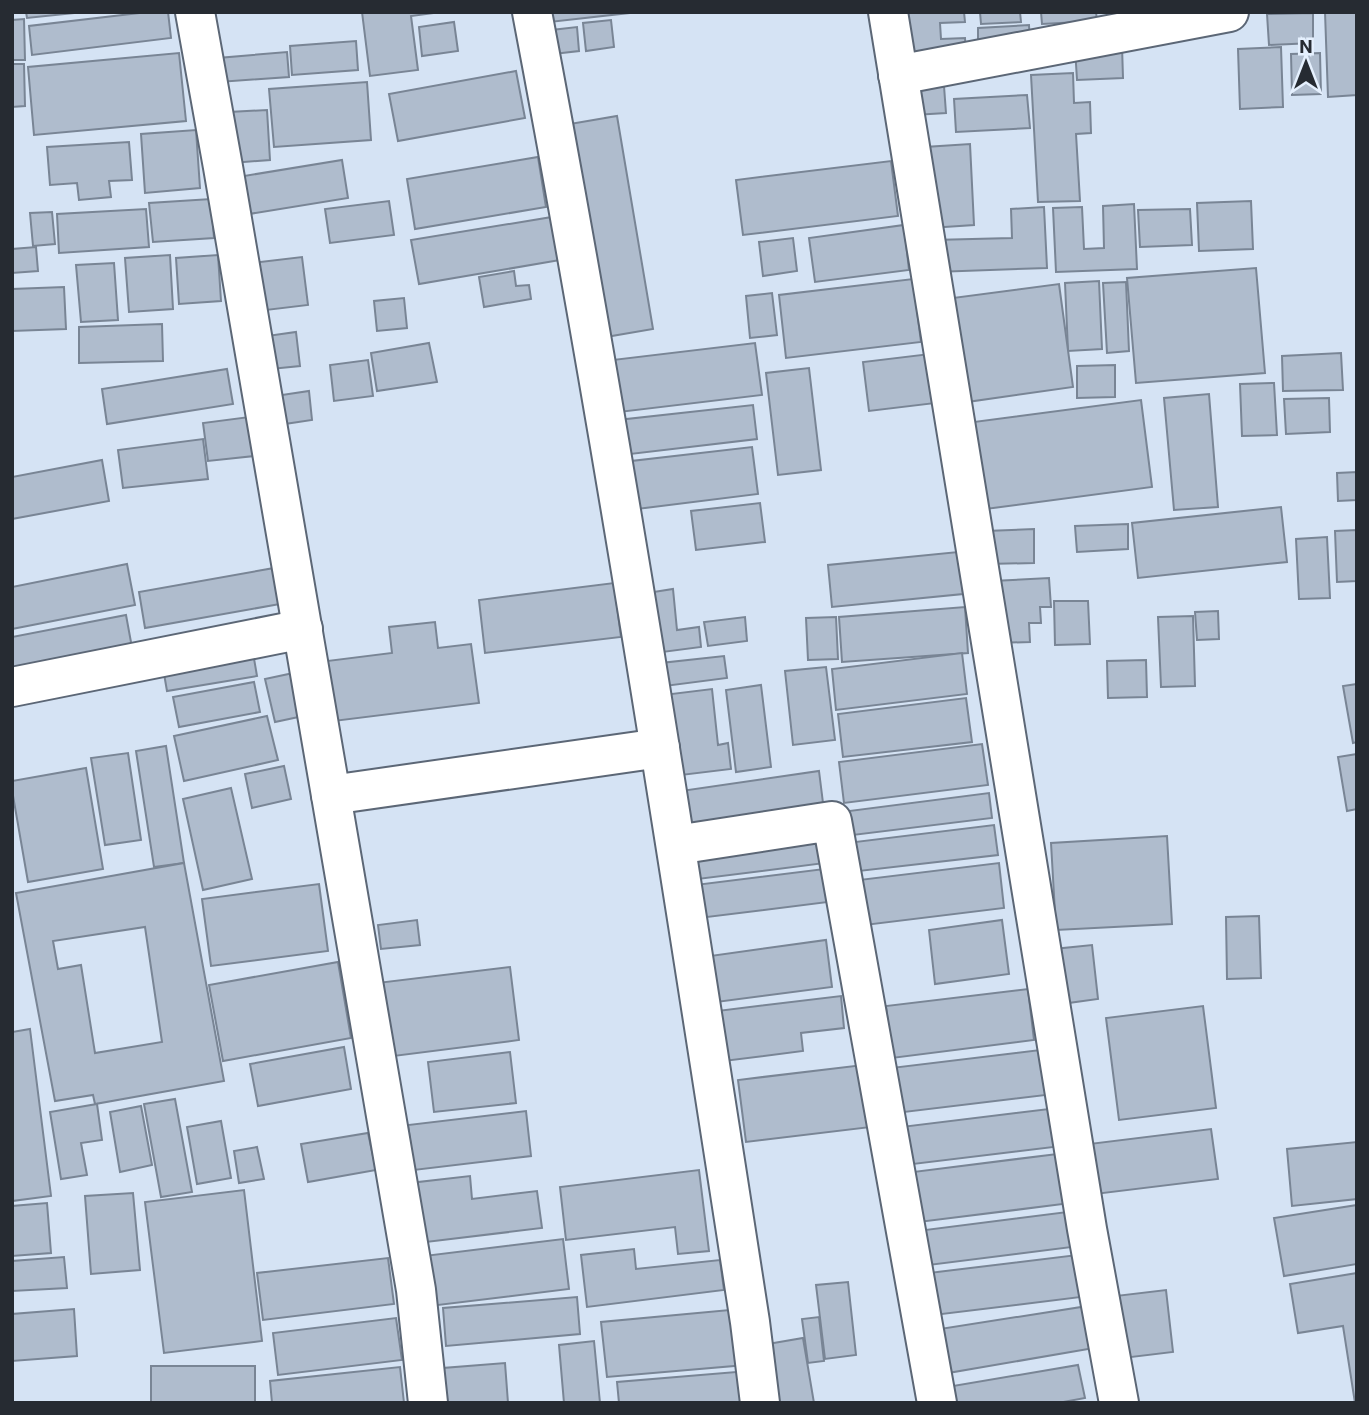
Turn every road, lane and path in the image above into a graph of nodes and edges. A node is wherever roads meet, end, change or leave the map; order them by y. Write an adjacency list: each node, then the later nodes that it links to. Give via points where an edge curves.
1 (195, 12): 6 (street)
2 (532, 12): 8 (street)
3 (888, 12): 5 (street)
4 (1230, 12): 5 (street)
5 (898, 75): 14 (street)
6 (303, 629): 7 (street); 9 (street)
7 (12, 687)
8 (660, 748): 9 (street); 10 (street)
9 (331, 795): 11 (street, via 416,1290)
10 (676, 845): 12 (street); 13 (street, via 832,821)
11 (428, 1403)
12 (760, 1403)
13 (937, 1403)
14 (1119, 1403)

